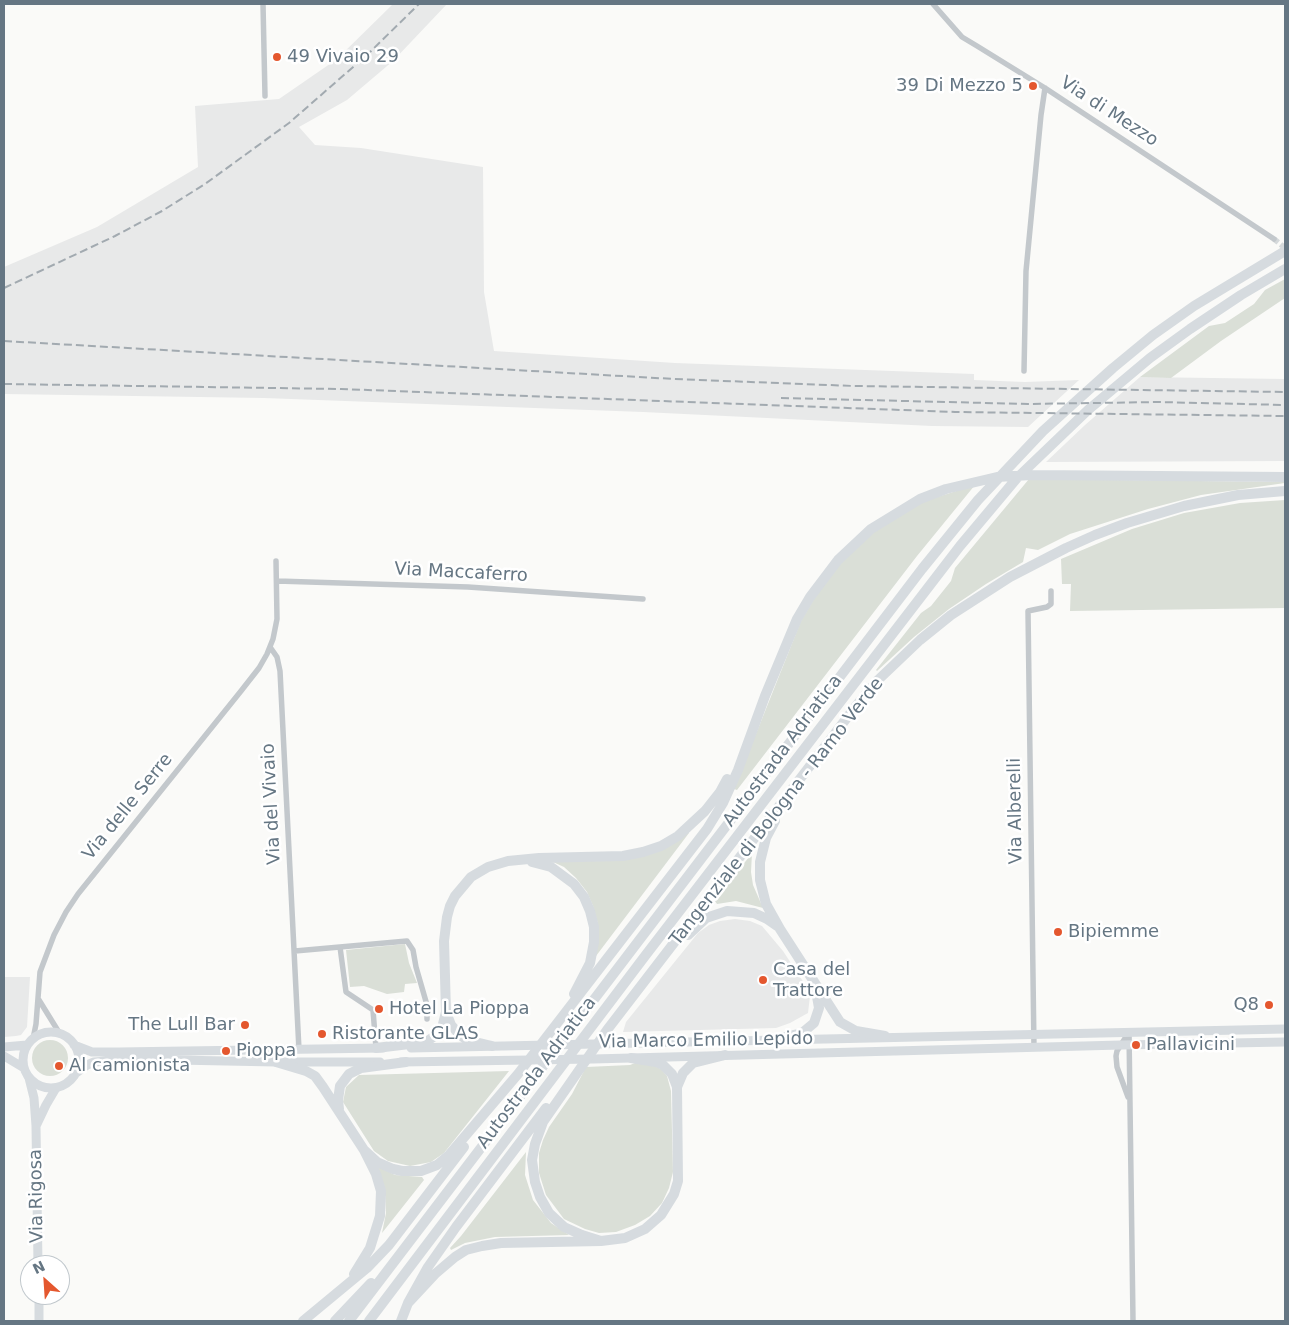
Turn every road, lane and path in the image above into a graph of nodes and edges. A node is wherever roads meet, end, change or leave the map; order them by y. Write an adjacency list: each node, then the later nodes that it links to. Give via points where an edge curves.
1 (263, 4): 4 (street)
2 (933, 4): 3 (street, Via di Mezzo, via 962,36)
3 (1045, 88): 5 (street, Via di Mezzo); 8 (street, via 1026,271)
4 (265, 96)
5 (1274, 239)
6 (1285, 251): 59 (highway, Autostrada Adriatica, via 1225,286 1153,335 1078,397 978,500 895,604)
7 (1285, 269): 69 (highway, Autostrada Adriatica, via 1190,329 1118,384 1017,478 960,546)
8 (1024, 371)
9 (1285, 475): 16 (highway, via 997,477 920,499 871,529 823,577 797,619)
10 (1285, 493): 17 (highway, Tangenziale di Bologna - Ramo Verde, via 1249,494 1175,509 1094,535 1037,562 951,615 898,660 865,695)
11 (276, 561): 12 (street)
12 (277, 581): 14 (street, Via Maccaferro, via 468,587); 15 (street, via 277,619)
13 (1051, 591): 31 (street, Via Alberelli, via 1051,604 1028,610)
14 (643, 599)
15 (270, 647): 21 (street, Via del Vivaio, via 277,657 280,671); 23 (street, Via delle Serre, via 247,683 66,912 43,964)
16 (765, 696): 18 (highway, via 720,792 678,836 661,846 623,856); 28 (highway, via 738,770 707,829)
17 (816, 758): 19 (highway, via 770,830 761,855 761,889); 26 (highway, Tangenziale di Bologna - Ramo Verde)
18 (521, 860): 24 (highway, via 496,864 479,872 463,885 450,906 444,941); 28 (highway, via 551,867 574,884 584,898 594,927 590,963)
19 (780, 929): 22 (highway); 26 (highway, via 761,916 747,912 727,911 706,918)
20 (340, 947): 21 (street); 25 (street, via 407,940 413,950 427,1005); 40 (street, via 346,992 373,1010)
21 (295, 952): 42 (street, Via del Vivaio)
22 (810, 976): 32 (highway, via 840,1022 856,1031); 33 (highway, via 819,1001 814,1023 802,1033)
23 (38, 1000): 30 (street); 34 (street, Via delle Serre)
24 (446, 1012): 38 (highway, via 451,1024 467,1040); 40 (highway, via 442,1028 432,1039)
25 (427, 1019)
26 (613, 1023): 49 (highway, Tangenziale di Bologna - Ramo Verde)
27 (1285, 1029): 29 (main road, Via Marco Emilio Lepido)
28 (552, 1031): 51 (highway)
29 (1129, 1032): 31 (main road, Via Marco Emilio Lepido); 37 (street)
30 (60, 1034): 34 (main road, via 46,1033); 36 (main road)
31 (1034, 1035): 32 (main road, Via Marco Emilio Lepido); 41 (street, Via Alberelli)
32 (885, 1036): 33 (main road, Via Marco Emilio Lepido)
33 (776, 1039): 38 (main road, Via Marco Emilio Lepido)
34 (30, 1042): 39 (main road); 48 (main road, via 24,1052)
35 (1285, 1042): 37 (main road, Via Marco Emilio Lepido)
36 (74, 1045): 42 (main road, Via Marco Emilio Lepido, via 101,1052); 50 (main road, via 79,1058)
37 (1125, 1045): 41 (main road, Via Marco Emilio Lepido); 55 (street); 55 (street, via 1117,1051 1116,1062)
38 (492, 1046): 40 (main road, Via Marco Emilio Lepido)
39 (4, 1047)
40 (376, 1048): 42 (main road, Via Marco Emilio Lepido)
41 (1034, 1048): 43 (main road, Via Marco Emilio Lepido)
42 (299, 1050)
43 (725, 1055): 45 (main road, Via Marco Emilio Lepido); 53 (highway, via 694,1063)
44 (4, 1056): 48 (main road)
45 (631, 1058): 47 (main road, Via Marco Emilio Lepido); 53 (highway, via 663,1065 672,1074)
46 (276, 1062): 47 (main road, Via Marco Emilio Lepido); 50 (main road, Via Marco Emilio Lepido, via 94,1062); 56 (highway, via 310,1073 324,1087)
47 (406, 1062): 56 (highway, via 360,1068 349,1074 340,1086)
48 (24, 1068): 52 (main road)
49 (579, 1069): 60 (highway, via 543,1122 535,1144 532,1168 549,1213 574,1232); 63 (highway, via 559,1090 456,1227 428,1266)
50 (76, 1072): 54 (main road, via 71,1080)
51 (518, 1074): 58 (highway, via 437,1165 402,1171 377,1162); 62 (highway, via 404,1227)
52 (29, 1078): 54 (main road, via 42,1087); 57 (main road, Via Rigosa)
53 (677, 1087): 60 (highway, via 679,1167 674,1194 661,1215 645,1229 625,1238)
54 (56, 1088): 57 (main road, Via Rigosa)
55 (1130, 1101): 71 (street)
56 (340, 1112): 58 (highway)
57 (36, 1126): 61 (main road, Via Rigosa)
58 (364, 1150): 62 (highway, via 379,1182 380,1216 370,1248)
59 (411, 1240): 67 (highway); 68 (highway, Autostrada Adriatica)
60 (602, 1241): 63 (highway, via 501,1244 466,1250 435,1274)
61 (38, 1255)
62 (343, 1288): 66 (highway)
63 (408, 1303): 70 (highway)
64 (38, 1305): 65 (main road)
65 (39, 1321)
66 (303, 1321)
67 (335, 1321)
68 (348, 1321)
69 (369, 1321)
70 (401, 1321)
71 (1133, 1321)

